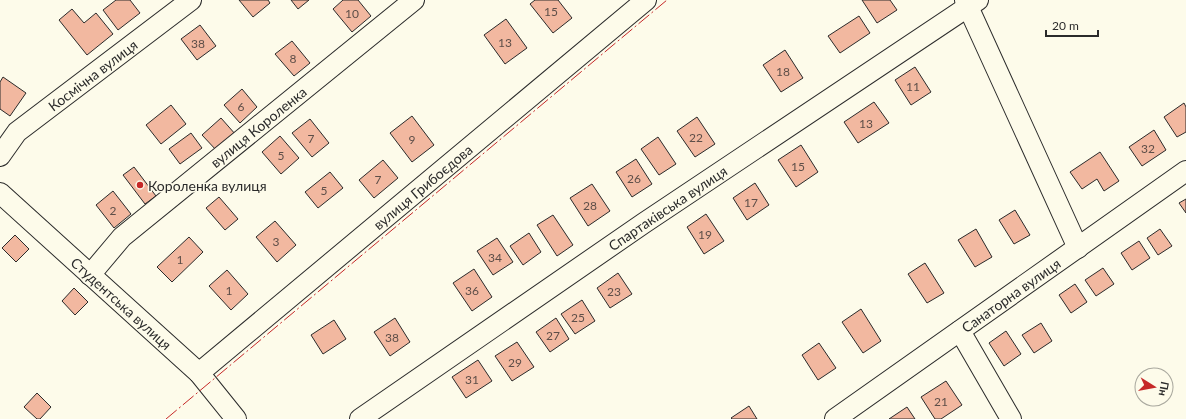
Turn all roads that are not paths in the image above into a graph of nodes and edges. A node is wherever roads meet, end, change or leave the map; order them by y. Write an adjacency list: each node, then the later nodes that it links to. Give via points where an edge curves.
1 (190, 0): 5 (street, Космічна вулиця, via 17,132)
2 (414, 0): 9 (street, вулиця Короленка, via 122,237)
3 (646, 0): 11 (street, вулиця Грибоєдова)
4 (970, 2): 8 (street); 13 (street, Спартаківська вулиця)
5 (0, 156)
6 (1186, 171): 8 (street, Санаторна вулиця)
7 (0, 193): 9 (street, Студентська вулиця)
8 (1078, 248): 10 (street, Санаторна вулиця)
9 (90, 275): 11 (street, Студентська вулиця)
10 (960, 331): 14 (street, Санаторна вулиця); 15 (street)
11 (199, 373): 12 (street, Студентська вулиця)
12 (236, 419)
13 (360, 419)
14 (835, 419)
15 (1011, 419)

